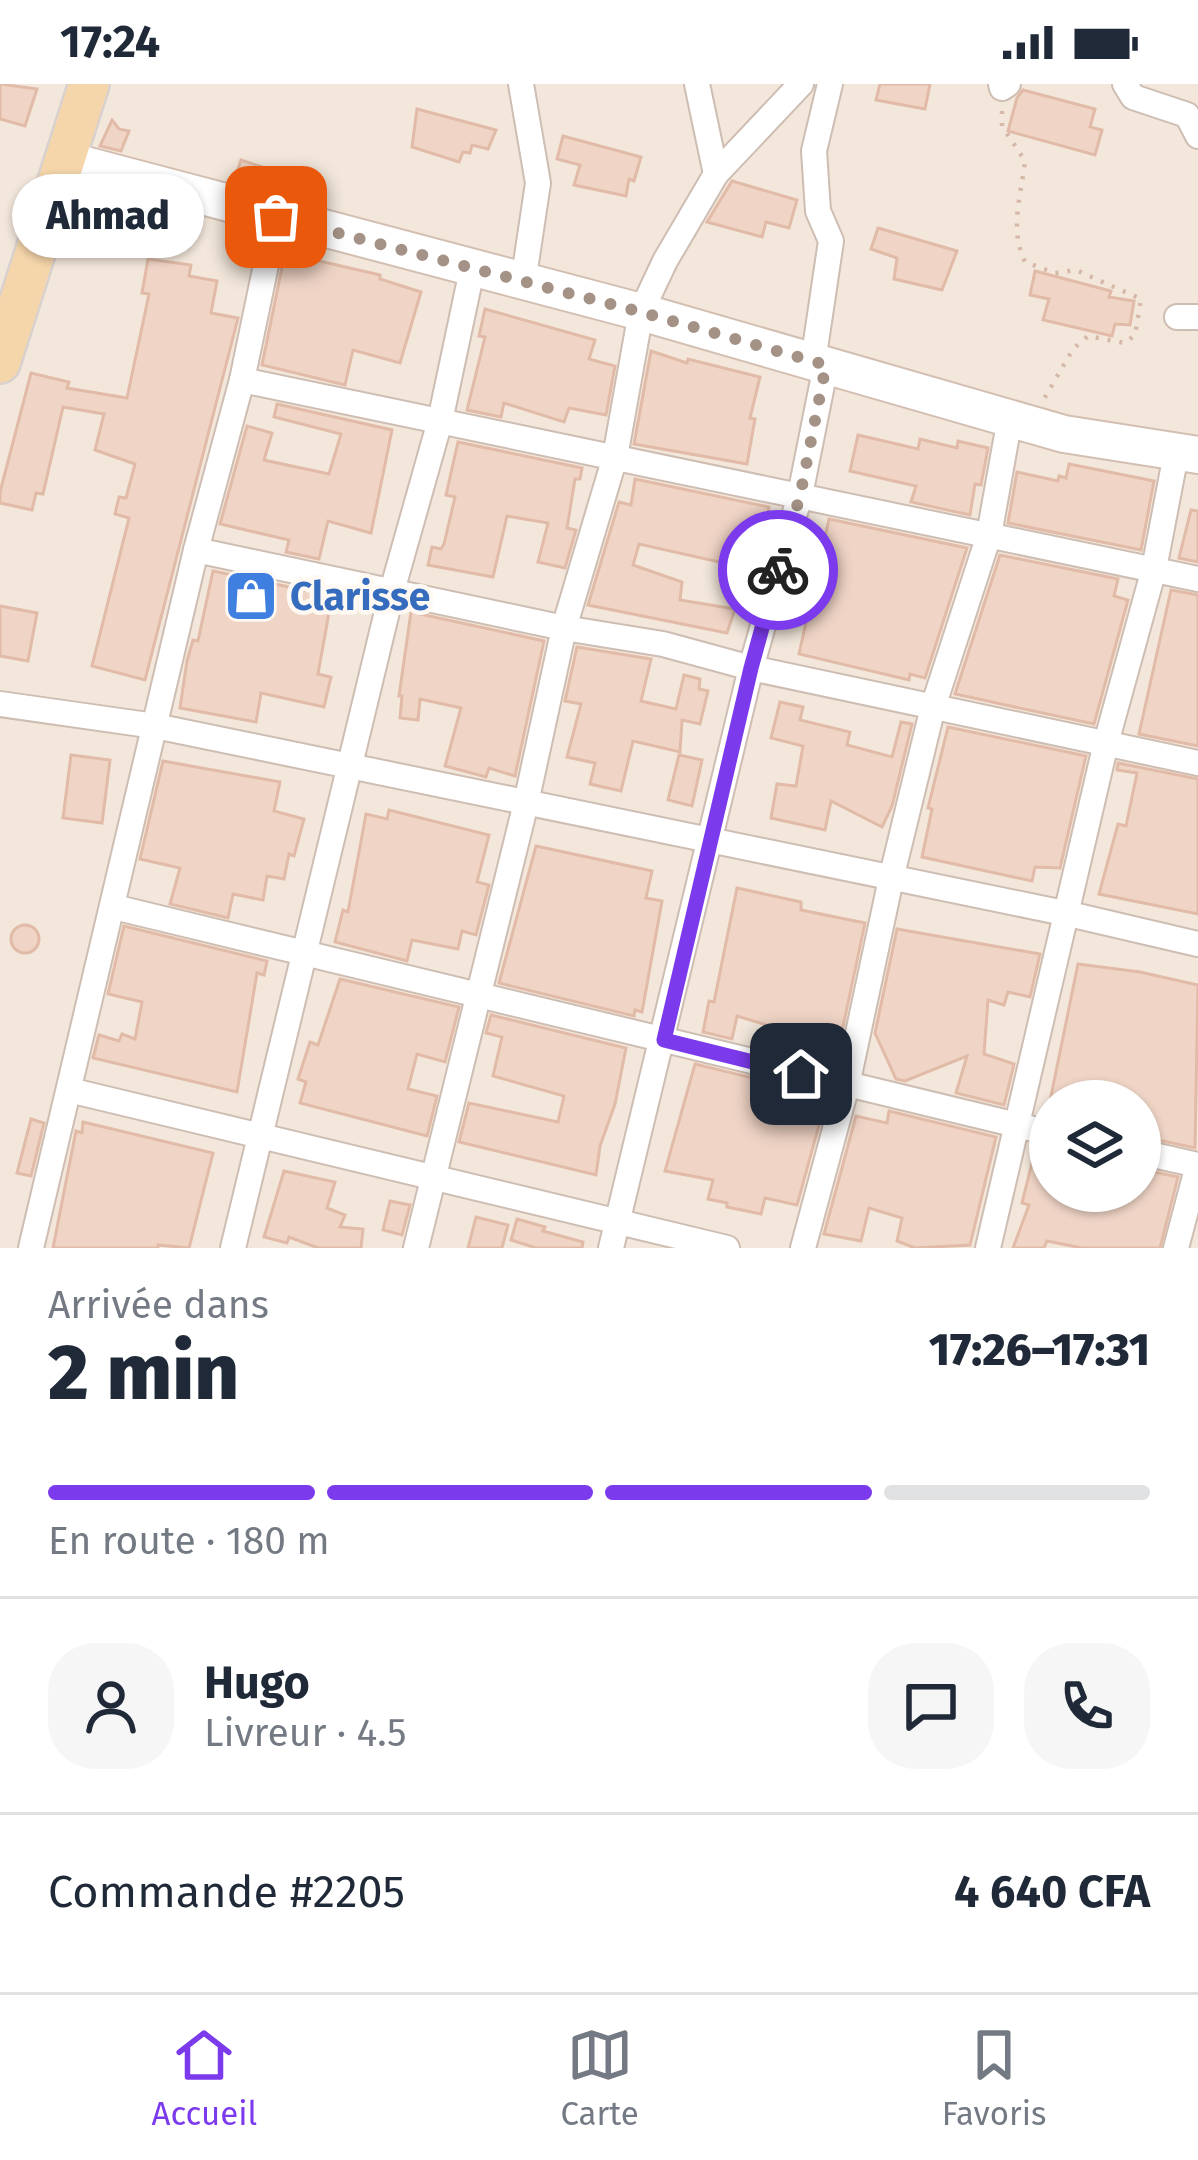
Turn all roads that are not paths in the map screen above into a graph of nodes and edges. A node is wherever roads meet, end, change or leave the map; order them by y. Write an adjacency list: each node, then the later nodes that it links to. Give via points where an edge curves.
1 (89, 84): 8 (main road)
2 (521, 84): 12 (street, via 538,183)
3 (697, 84): 9 (street)
4 (801, 84): 9 (street)
5 (830, 84): 15 (street, via 814,151 818,211 831,241)
6 (1125, 84): 7 (street, via 1132,97 1187,115)
7 (1198, 136)
8 (66, 160): 10 (street); 14 (main road)
9 (716, 174): 13 (street)
10 (276, 217): 11 (street); 16 (street)
11 (472, 270): 12 (street); 17 (street)
12 (523, 283): 13 (street)
13 (641, 312): 15 (street); 20 (street)
14 (0, 363)
15 (820, 363): 18 (street); 21 (street)
16 (242, 380): 17 (street); 23 (street)
17 (440, 421): 20 (street); 26 (street)
18 (1020, 421): 19 (street); 22 (street)
19 (1187, 454): 24 (street)
20 (615, 457): 21 (street); 27 (street)
21 (800, 496): 22 (street); 28 (street)
22 (989, 535): 24 (street); 30 (street)
23 (196, 550): 26 (street); 31 (street)
24 (1154, 569): 25 (street); 32 (street)
25 (1198, 579)
26 (392, 591): 27 (street); 34 (street)
27 (564, 628): 28 (street); 35 (street)
28 (751, 668): 30 (street); 36 (street)
29 (0, 704): 31 (street)
30 (933, 706): 32 (street); 37 (street)
31 (155, 726): 34 (street); 38 (street)
32 (1106, 743): 33 (street); 39 (street)
33 (1198, 763)
34 (350, 767): 35 (street); 41 (street)
35 (526, 803): 36 (street); 42 (street)
36 (710, 842): 37 (street); 43 (street)
37 (891, 879): 39 (street); 44 (street)
38 (114, 907): 41 (street); 45 (street)
39 (1069, 914): 40 (street); 46 (street)
40 (1198, 944)
41 (307, 954): 42 (street); 48 (street)
42 (480, 996): 43 (street); 51 (street)
43 (664, 1040): 44 (street); 52 (street)
44 (847, 1085): 46 (street); 58 (street)
45 (69, 1090): 48 (street); 53 (street)
46 (1019, 1126): 47 (street); 59 (street)
47 (1029, 1128)
48 (260, 1136): 51 (street); 54 (street)
49 (1161, 1157): 50 (street)
50 (1198, 1165): 60 (street)
51 (434, 1178): 52 (street); 55 (street)
52 (617, 1222): 56 (street); 57 (street)
53 (31, 1248)
54 (233, 1248)
55 (416, 1248)
56 (611, 1248)
57 (727, 1248)
58 (803, 1248)
59 (988, 1248)
60 (1176, 1248)

